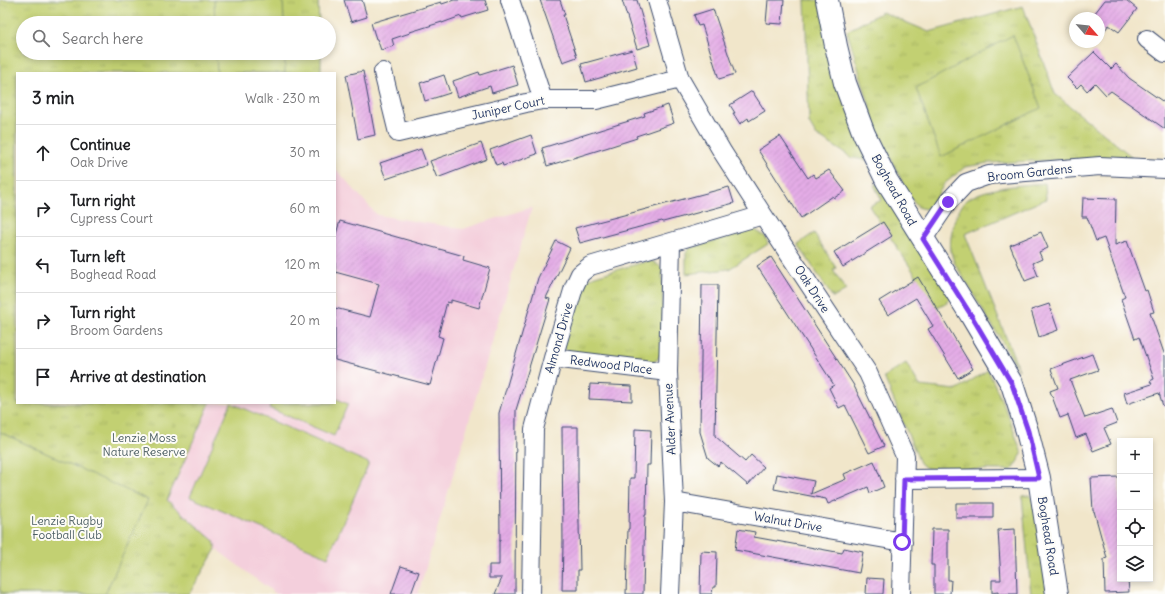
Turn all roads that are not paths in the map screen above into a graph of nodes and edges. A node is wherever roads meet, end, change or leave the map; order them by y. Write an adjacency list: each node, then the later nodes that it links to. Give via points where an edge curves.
1 (510, 0): 8 (street)
2 (657, 0): 7 (street, Oak Drive)
3 (827, 0): 11 (street, Boghead Road, via 845,83 864,134 887,181)
4 (1147, 39): 5 (street)
5 (1165, 53)
6 (383, 72): 8 (street, Juniper Court, via 398,133)
7 (680, 80): 8 (street, Juniper Court, via 596,100); 10 (street, Oak Drive)
8 (543, 100)
9 (1165, 169): 11 (street, Broom Gardens, via 1100,166 989,175 966,183 948,202)
10 (763, 215): 12 (street, Almond Drive); 16 (street, Oak Drive, via 868,373 905,456)
11 (923, 239): 15 (street, Boghead Road, via 1012,384 1028,431)
12 (671, 243): 13 (street, Almond Drive, via 590,266 580,274); 14 (street, Alder Avenue)
13 (553, 358): 14 (street, Redwood Place); 19 (street, Almond Drive, via 534,429)
14 (668, 372): 17 (street, Alder Avenue)
15 (1039, 478): 16 (street); 22 (street, Boghead Road)
16 (904, 479): 18 (street, Oak Drive)
17 (674, 502): 18 (street, Walnut Drive); 20 (street, Alder Avenue)
18 (902, 542): 21 (street, Oak Drive)
19 (531, 594)
20 (670, 594)
21 (901, 594)
22 (1057, 594)

